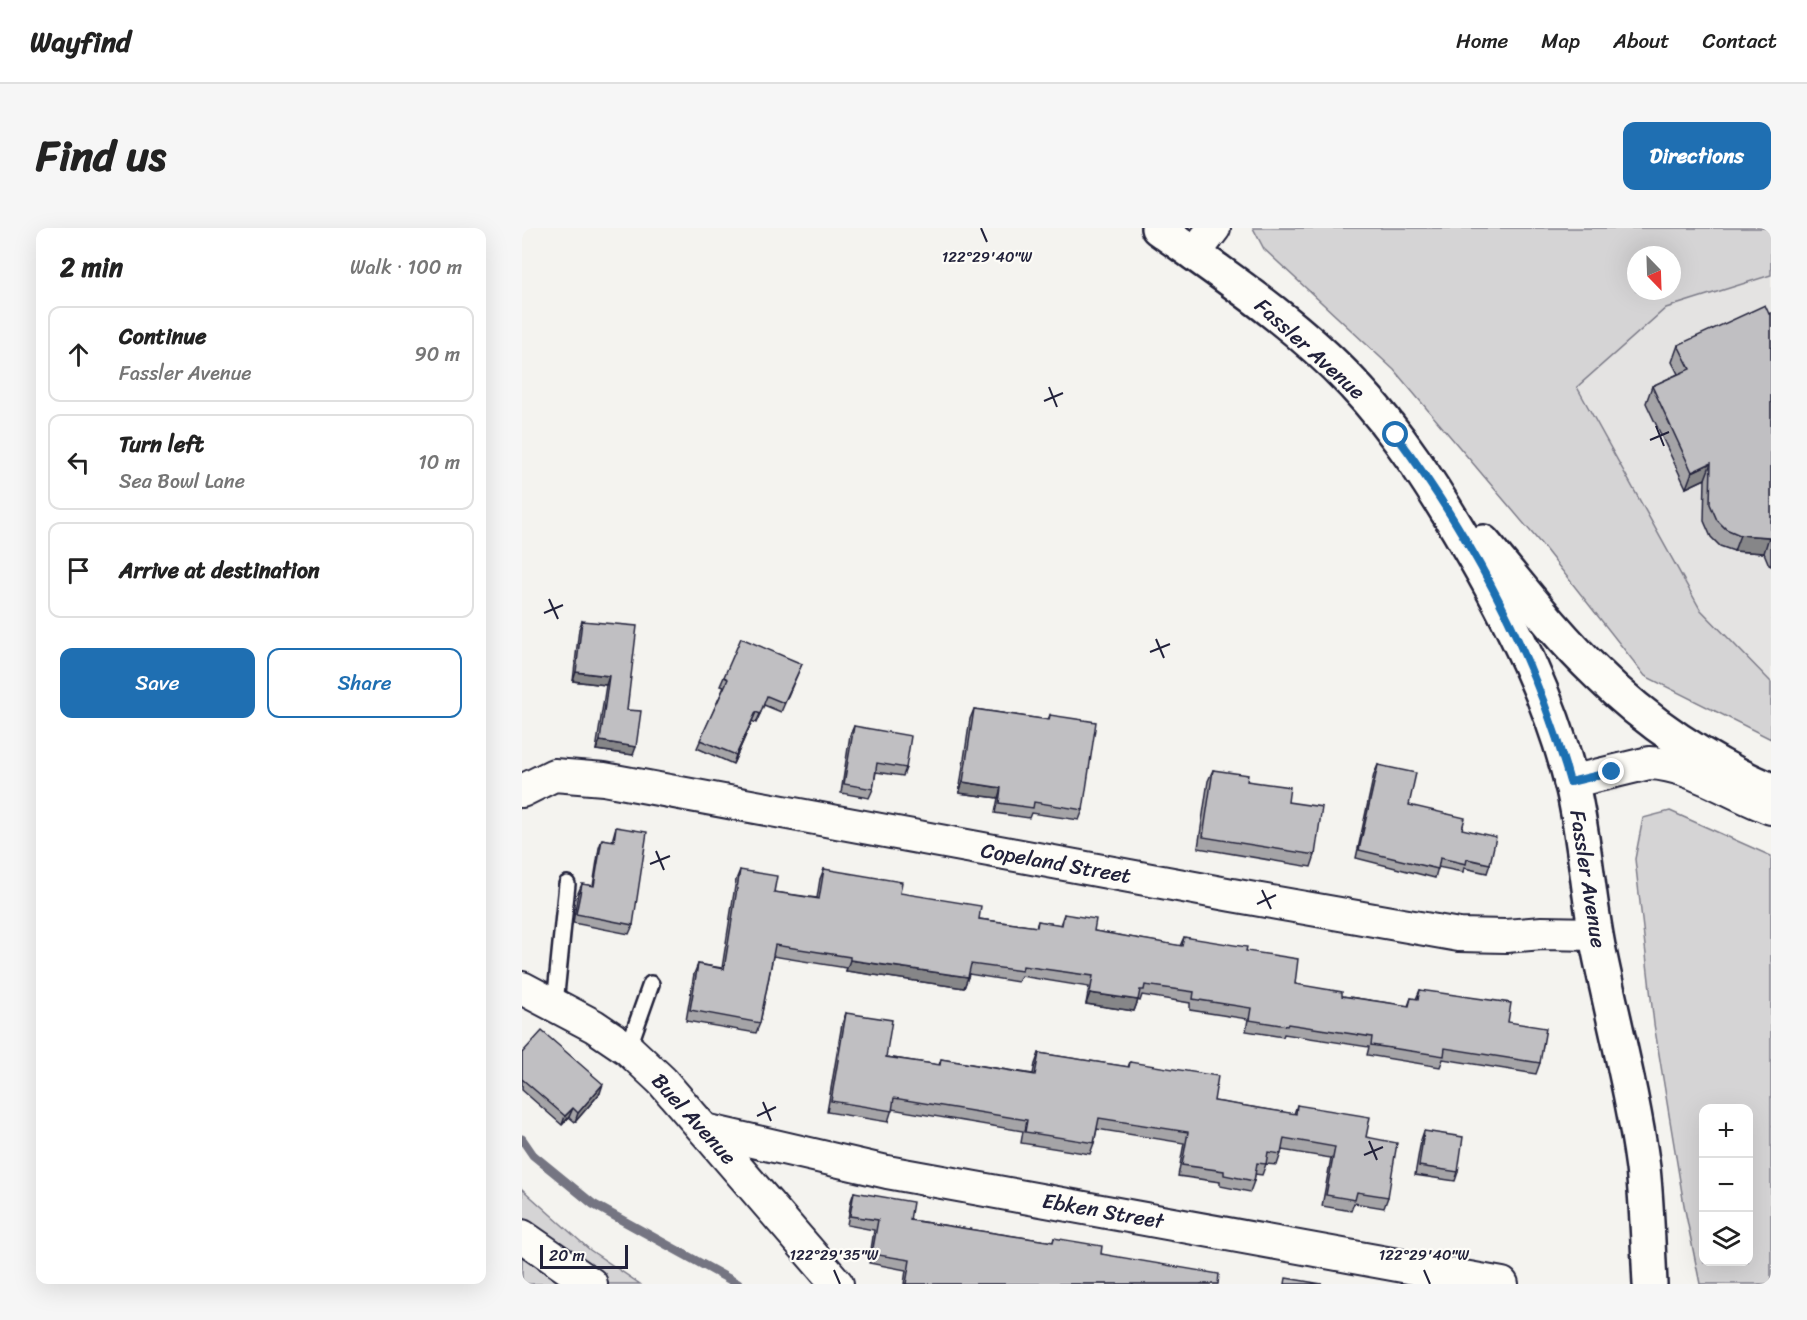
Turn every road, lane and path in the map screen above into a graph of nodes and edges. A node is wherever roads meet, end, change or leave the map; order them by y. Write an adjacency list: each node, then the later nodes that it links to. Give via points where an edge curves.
1 (1158, 228): 3 (street, Fassler Avenue)
2 (1214, 228): 3 (street)
3 (1194, 254): 4 (street, Fassler Avenue, via 1329,360)
4 (1416, 461): 5 (street, Fassler Avenue, via 1476,559 1519,641 1550,717); 6 (street, via 1557,632 1614,690 1697,751)
5 (1570, 782): 8 (street, via 1660,764 1691,773); 10 (street, Fassler Avenue)
6 (1771, 790)
7 (522, 791): 10 (street, Copeland Street, via 554,775 604,779 1458,935)
8 (1771, 808)
9 (567, 884): 13 (lane)
10 (1596, 934): 20 (street, Fassler Avenue, via 1641,1157)
11 (651, 984): 14 (lane)
12 (522, 988): 13 (street, Buel Avenue)
13 (555, 1004): 14 (street, Buel Avenue)
14 (628, 1049): 15 (street, Buel Avenue)
15 (705, 1130): 18 (street, Buel Avenue); 19 (street, Ebken Street, via 887,1172)
16 (522, 1236): 17 (street)
17 (591, 1284)
18 (837, 1284)
19 (1502, 1284)
20 (1650, 1284)

